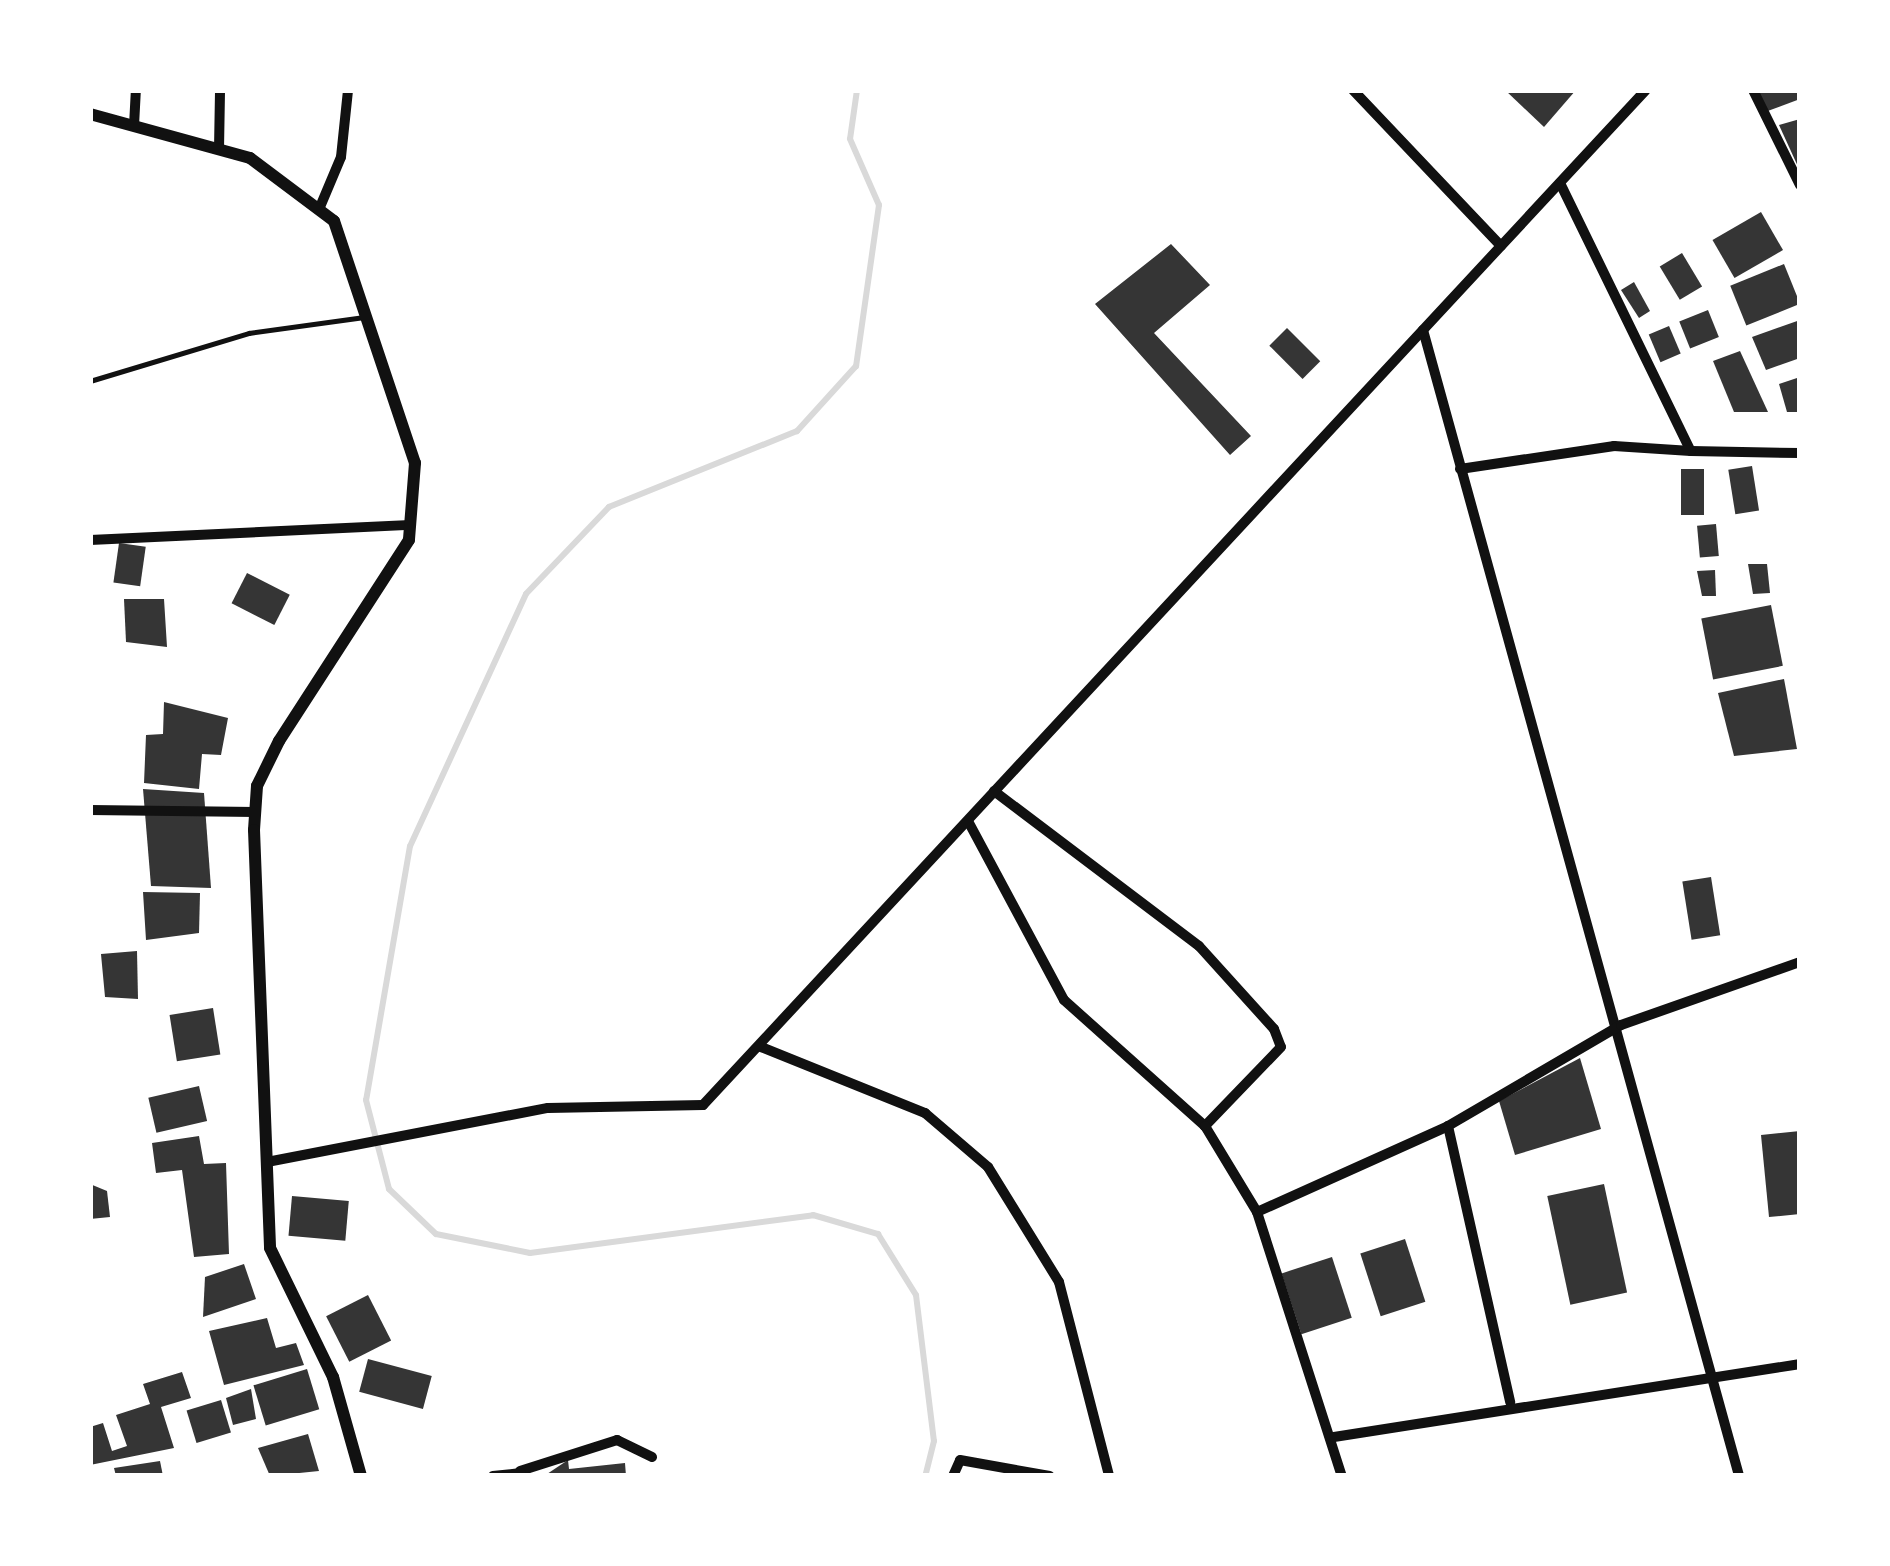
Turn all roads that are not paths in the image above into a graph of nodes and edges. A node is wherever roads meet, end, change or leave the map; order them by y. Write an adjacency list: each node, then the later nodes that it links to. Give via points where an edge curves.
1 (136, 90): 8 (street)
2 (220, 90): 9 (street)
3 (348, 90): 12 (street, via 341,158)
4 (1353, 90): 13 (street)
5 (1646, 90): 10 (street)
6 (1753, 90): 11 (street)
7 (90, 114): 8 (street)
8 (134, 126): 9 (street)
9 (219, 149): 12 (street, via 282,175)
10 (1560, 183): 13 (street); 17 (street)
11 (1800, 185)
12 (320, 207): 14 (street)
13 (1502, 246): 15 (street)
14 (369, 316): 16 (lane, via 249,333); 20 (street, via 415,463)
15 (1423, 330): 19 (street); 22 (street)
16 (90, 381)
17 (1691, 451): 18 (street); 19 (street, via 1614,446)
18 (1800, 453)
19 (1460, 469): 27 (street)
20 (411, 525): 21 (street); 24 (street, via 279,741)
21 (90, 540)
22 (994, 791): 25 (street); 29 (street, via 1199,946 1274,1028 1281,1047)
23 (90, 810): 24 (street)
24 (255, 812): 31 (street)
25 (968, 821): 28 (street); 29 (street, via 1064,1000)
26 (1800, 962): 27 (street)
27 (1621, 1025): 30 (street); 34 (street)
28 (761, 1048): 31 (street, via 704,1105 675,1112 548,1108); 43 (street, via 925,1113 988,1166 1059,1282)
29 (1205, 1126): 32 (street)
30 (1448, 1126): 32 (street); 35 (street)
31 (267, 1162): 39 (street, via 280,1288 333,1377)
32 (1257, 1212): 36 (street)
33 (1800, 1364): 34 (street)
34 (1707, 1377): 35 (street); 45 (street)
35 (1510, 1402): 36 (street)
36 (1334, 1437): 44 (street)
37 (652, 1457): 38 (street, via 617,1440)
38 (521, 1473): 40 (street)
39 (361, 1476)
40 (493, 1476)
41 (953, 1476): 42 (street, via 960,1460)
42 (1050, 1476)
43 (1109, 1476)
44 (1342, 1476)
45 (1739, 1476)

